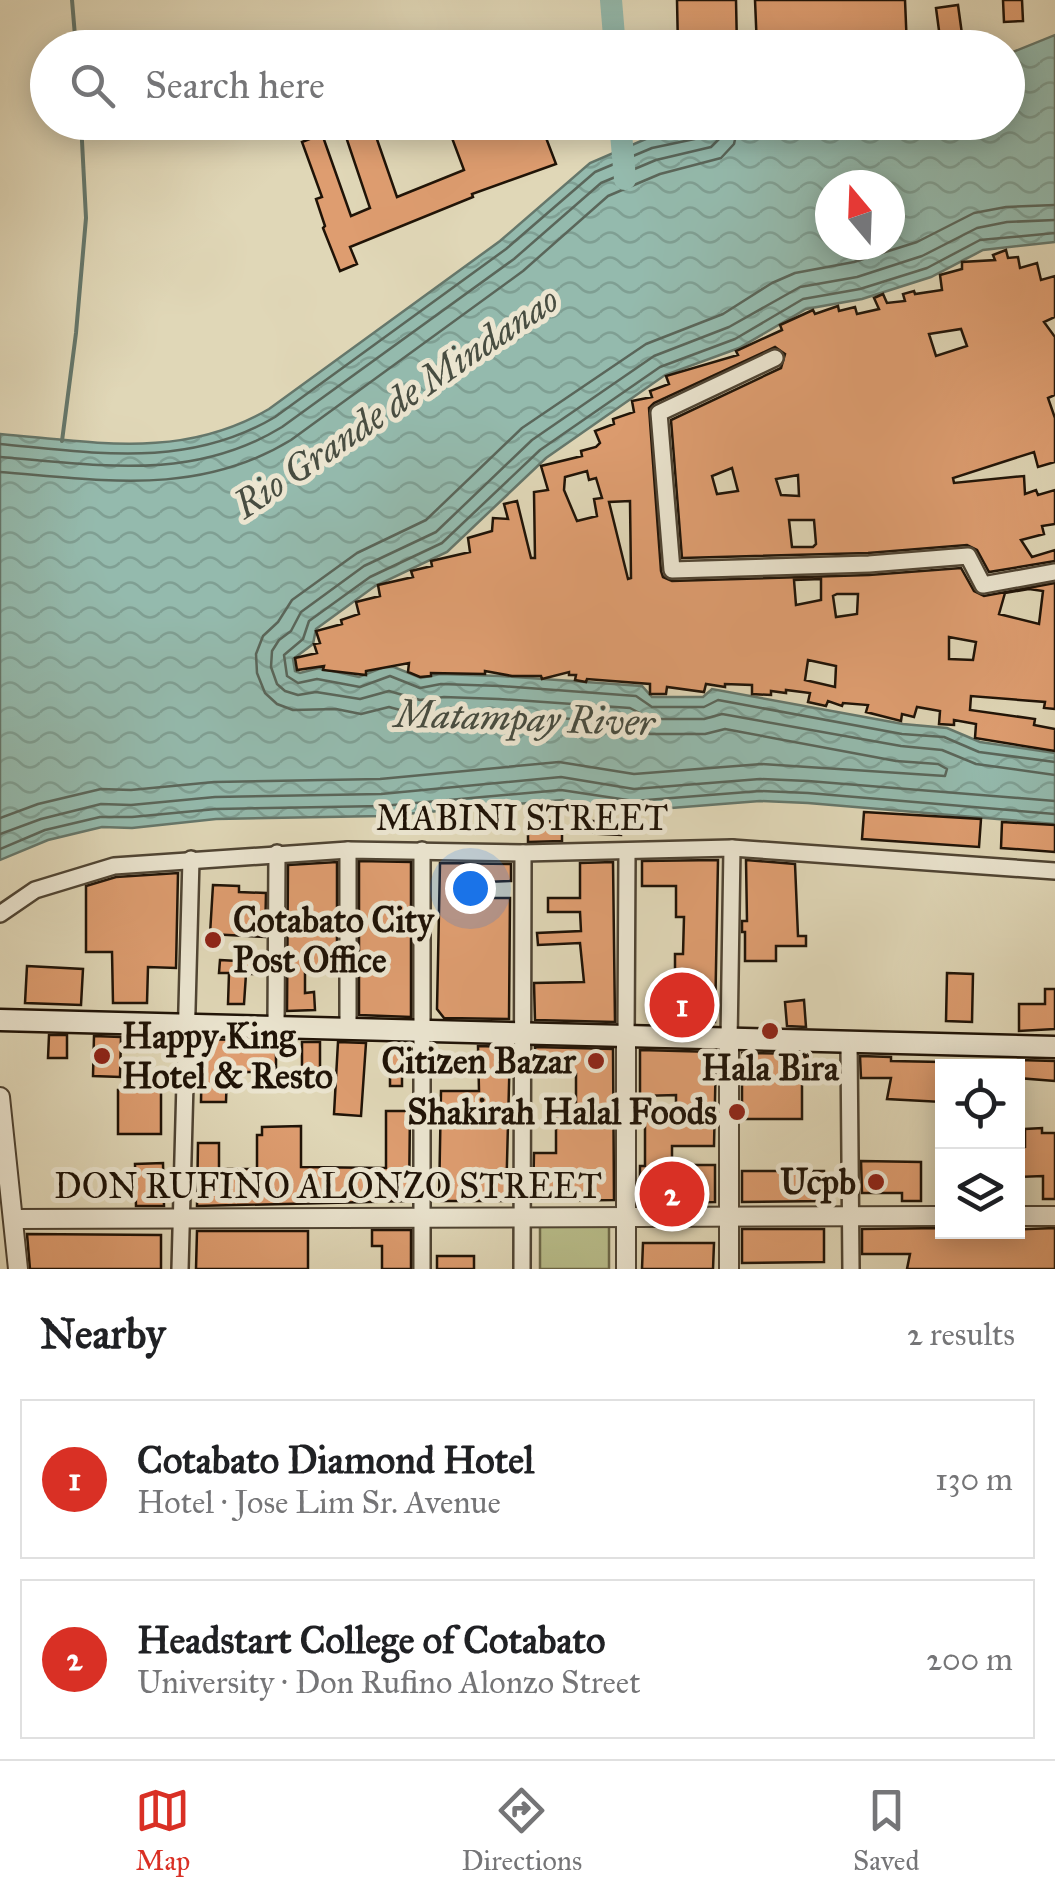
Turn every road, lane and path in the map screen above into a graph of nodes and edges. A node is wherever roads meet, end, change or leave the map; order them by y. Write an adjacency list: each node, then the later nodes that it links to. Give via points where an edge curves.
1 (775, 358): 2 (street, via 659,413 672,570 968,556 982,585)
2 (1055, 572)
3 (732, 848): 6 (street, MABINI STREET); 10 (street, MABINI STREET); 19 (street)
4 (348, 850): 5 (street, MABINI STREET); 7 (street, MABINI STREET); 15 (street)
5 (422, 850): 8 (street, MABINI STREET); 16 (street)
6 (627, 852): 8 (street, MABINI STREET); 18 (street)
7 (277, 853): 9 (street, MABINI STREET); 14 (street)
8 (523, 853): 17 (street)
9 (191, 859): 11 (street, MABINI STREET, via 66,878); 13 (street)
10 (1055, 870)
11 (0, 914)
12 (0, 1020): 13 (main road)
13 (184, 1025): 14 (main road); 32 (street)
14 (276, 1027): 15 (main road)
15 (348, 1030): 16 (main road)
16 (422, 1032): 17 (main road); 29 (street)
17 (522, 1035): 18 (main road); 30 (street)
18 (626, 1038): 19 (main road); 23 (street)
19 (729, 1041): 20 (main road); 24 (street)
20 (849, 1044): 21 (main road); 25 (street)
21 (1055, 1047)
22 (0, 1096): 31 (street)
23 (626, 1216): 24 (street, DON RUFINO ALONZO STREET); 30 (street, DON RUFINO ALONZO STREET); 37 (street)
24 (729, 1216): 25 (street, DON RUFINO ALONZO STREET); 38 (street)
25 (852, 1216): 26 (street, DON RUFINO ALONZO STREET); 39 (street)
26 (935, 1216)
27 (1025, 1216): 28 (street)
28 (1055, 1216)
29 (422, 1217): 30 (street, DON RUFINO ALONZO STREET); 32 (street, DON RUFINO ALONZO STREET); 35 (street)
30 (522, 1217): 36 (street)
31 (14, 1220): 32 (street, DON RUFINO ALONZO STREET); 33 (street)
32 (181, 1220): 34 (street)
33 (18, 1269)
34 (180, 1269)
35 (422, 1269)
36 (522, 1269)
37 (626, 1269)
38 (729, 1269)
39 (851, 1269)

